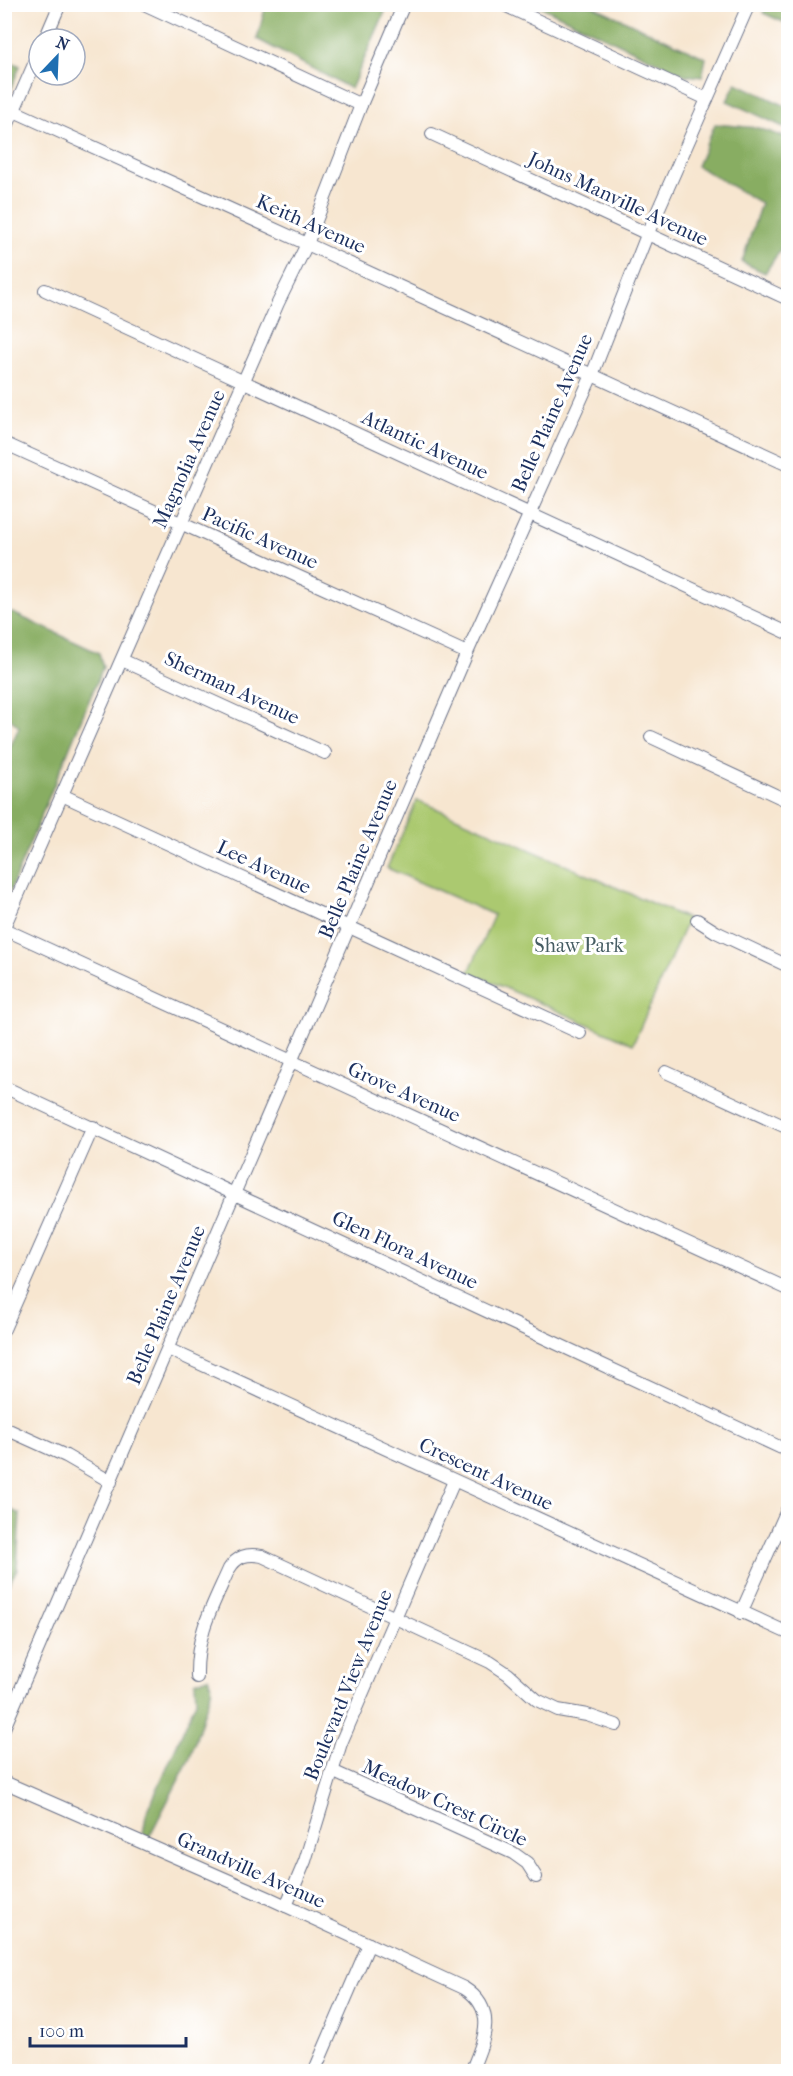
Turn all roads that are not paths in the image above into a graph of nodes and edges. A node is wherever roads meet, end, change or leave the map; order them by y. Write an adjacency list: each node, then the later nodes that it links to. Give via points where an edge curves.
1 (60, 4): 6 (street)
2 (144, 4): 9 (street)
3 (404, 4): 9 (street, Magnolia Avenue)
4 (502, 4): 8 (street)
5 (749, 4): 8 (street, Belle Plaine Avenue)
6 (50, 27)
7 (27, 81): 10 (street)
8 (707, 99): 13 (street, Belle Plaine Avenue)
9 (361, 105): 14 (street, Magnolia Avenue)
10 (14, 111): 11 (street); 14 (street, Keith Avenue)
11 (4, 133)
12 (432, 134): 13 (street, Johns Manville Avenue)
13 (647, 235): 16 (street, Johns Manville Avenue); 17 (street, Belle Plaine Avenue)
14 (307, 244): 17 (street, Keith Avenue); 18 (street, Magnolia Avenue)
15 (45, 290): 18 (street, Atlantic Avenue)
16 (789, 299)
17 (592, 375): 20 (street, Keith Avenue); 21 (street, Belle Plaine Avenue)
18 (244, 383): 21 (street, Atlantic Avenue); 22 (street, Magnolia Avenue)
19 (4, 443): 22 (street, Pacific Avenue)
20 (789, 465)
21 (530, 514): 23 (street, Atlantic Avenue); 24 (street, Belle Plaine Avenue)
22 (182, 524): 24 (street, Pacific Avenue); 25 (street, Magnolia Avenue)
23 (789, 633)
24 (467, 653): 32 (street, Belle Plaine Avenue)
25 (122, 660): 27 (street, Sherman Avenue); 28 (street, Magnolia Avenue)
26 (651, 737): 29 (street)
27 (325, 753)
28 (62, 795): 31 (street, Magnolia Avenue); 32 (street, Lee Avenue)
29 (789, 801)
30 (697, 920): 33 (street)
31 (4, 928): 35 (street, Grove Avenue)
32 (350, 928): 34 (street, Lee Avenue); 35 (street, Belle Plaine Avenue)
33 (789, 966)
34 (580, 1034)
35 (291, 1063): 40 (street, Belle Plaine Avenue); 41 (street, Grove Avenue)
36 (666, 1072): 39 (street)
37 (4, 1087): 38 (street, Glen Flora Avenue)
38 (93, 1127): 40 (street, Glen Flora Avenue); 42 (street)
39 (789, 1128)
40 (236, 1193): 43 (street, Belle Plaine Avenue); 45 (street, Glen Flora Avenue)
41 (789, 1289)
42 (4, 1329)
43 (168, 1348): 46 (street, Crescent Avenue); 47 (street, Belle Plaine Avenue)
44 (4, 1428): 47 (street)
45 (789, 1451)
46 (454, 1481): 49 (street, Crescent Avenue); 50 (street, Boulevard View Avenue)
47 (111, 1482): 54 (street, Belle Plaine Avenue)
48 (789, 1508): 49 (street)
49 (741, 1613): 51 (street, Crescent Avenue)
50 (395, 1618): 52 (street, via 262,1556 242,1556 229,1569 204,1626); 53 (street, via 490,1662 547,1705); 55 (street, Boulevard View Avenue)
51 (789, 1633)
52 (197, 1677)
53 (616, 1725)
54 (4, 1728)
55 (332, 1771): 57 (street, Meadow Crest Circle, via 513,1853 527,1863); 58 (street, Boulevard View Avenue, via 305,1861)
56 (4, 1782): 58 (street, Grandville Avenue)
57 (536, 1877)
58 (286, 1906): 59 (street, Grandville Avenue)
59 (369, 1944): 60 (street); 61 (street, Grandville Avenue, via 464,1988 478,2000 485,2014 486,2030)
60 (314, 2072)
61 (471, 2072)

